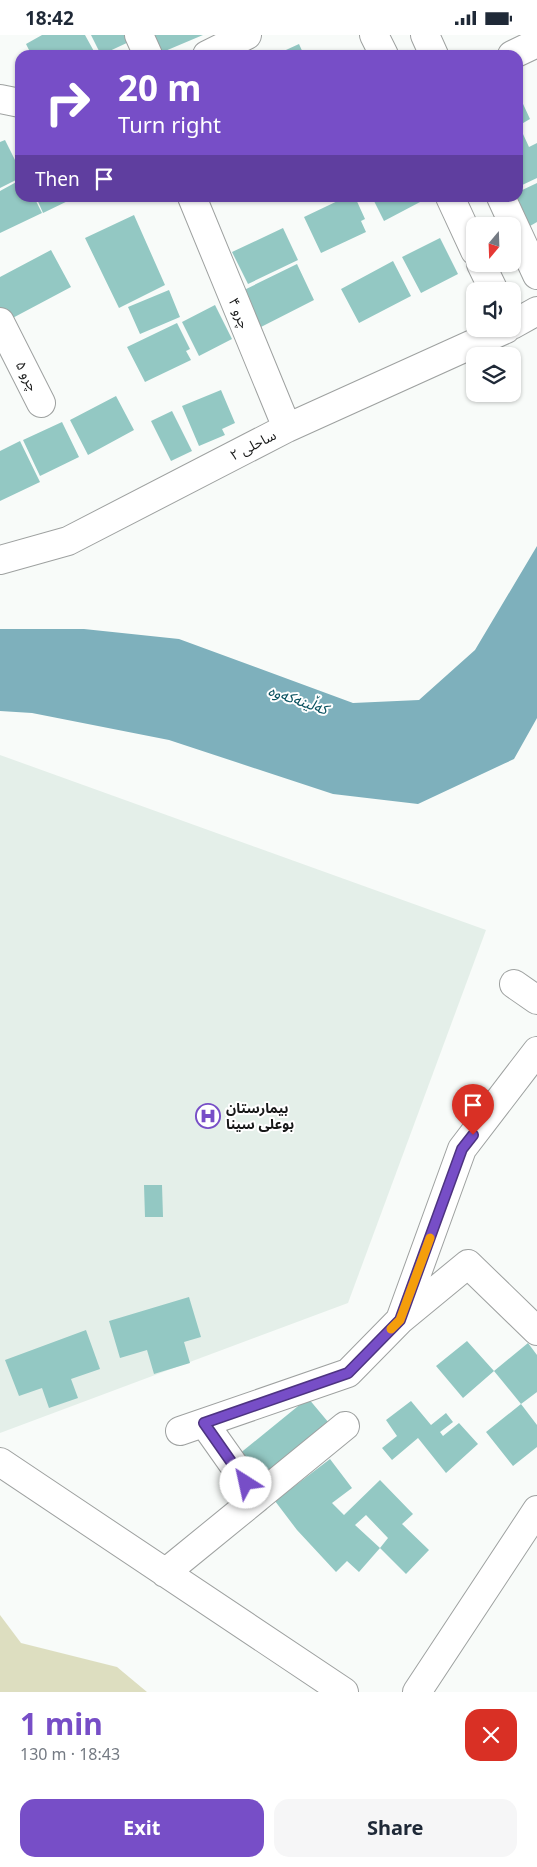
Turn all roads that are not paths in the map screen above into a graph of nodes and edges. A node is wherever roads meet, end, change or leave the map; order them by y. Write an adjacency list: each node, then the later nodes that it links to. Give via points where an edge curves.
1 (139, 35): 6 (street)
2 (247, 35): 7 (street)
3 (374, 35): 8 (street)
4 (425, 35): 9 (street)
5 (537, 43): 10 (street)
6 (146, 50)
7 (217, 50)
8 (382, 50)
9 (432, 50)
10 (522, 50)
11 (0, 99): 12 (street)
12 (15, 102)
13 (194, 202): 23 (street, چرو ۴)
14 (452, 202): 16 (street)
15 (503, 202): 17 (street)
16 (466, 232)
17 (537, 275)
18 (537, 311): 19 (street)
19 (521, 320)
20 (0, 322): 22 (street, چرو ۵)
21 (488, 337): 23 (street, ساحلی ۲)
22 (41, 403)
23 (287, 428): 24 (street, ساحلی ۲, via 68,541)
24 (0, 560)
25 (514, 984): 26 (street)
26 (537, 1000)
27 (537, 1051): 28 (street, via 462,1149)
28 (400, 1320): 29 (street, via 468,1264); 32 (street, via 348,1373 192,1427)
29 (537, 1331)
30 (345, 1426): 32 (street)
31 (0, 1462): 34 (street)
32 (257, 1498): 34 (street)
33 (537, 1510): 36 (street)
34 (165, 1573): 35 (street)
35 (344, 1692)
36 (417, 1692)

